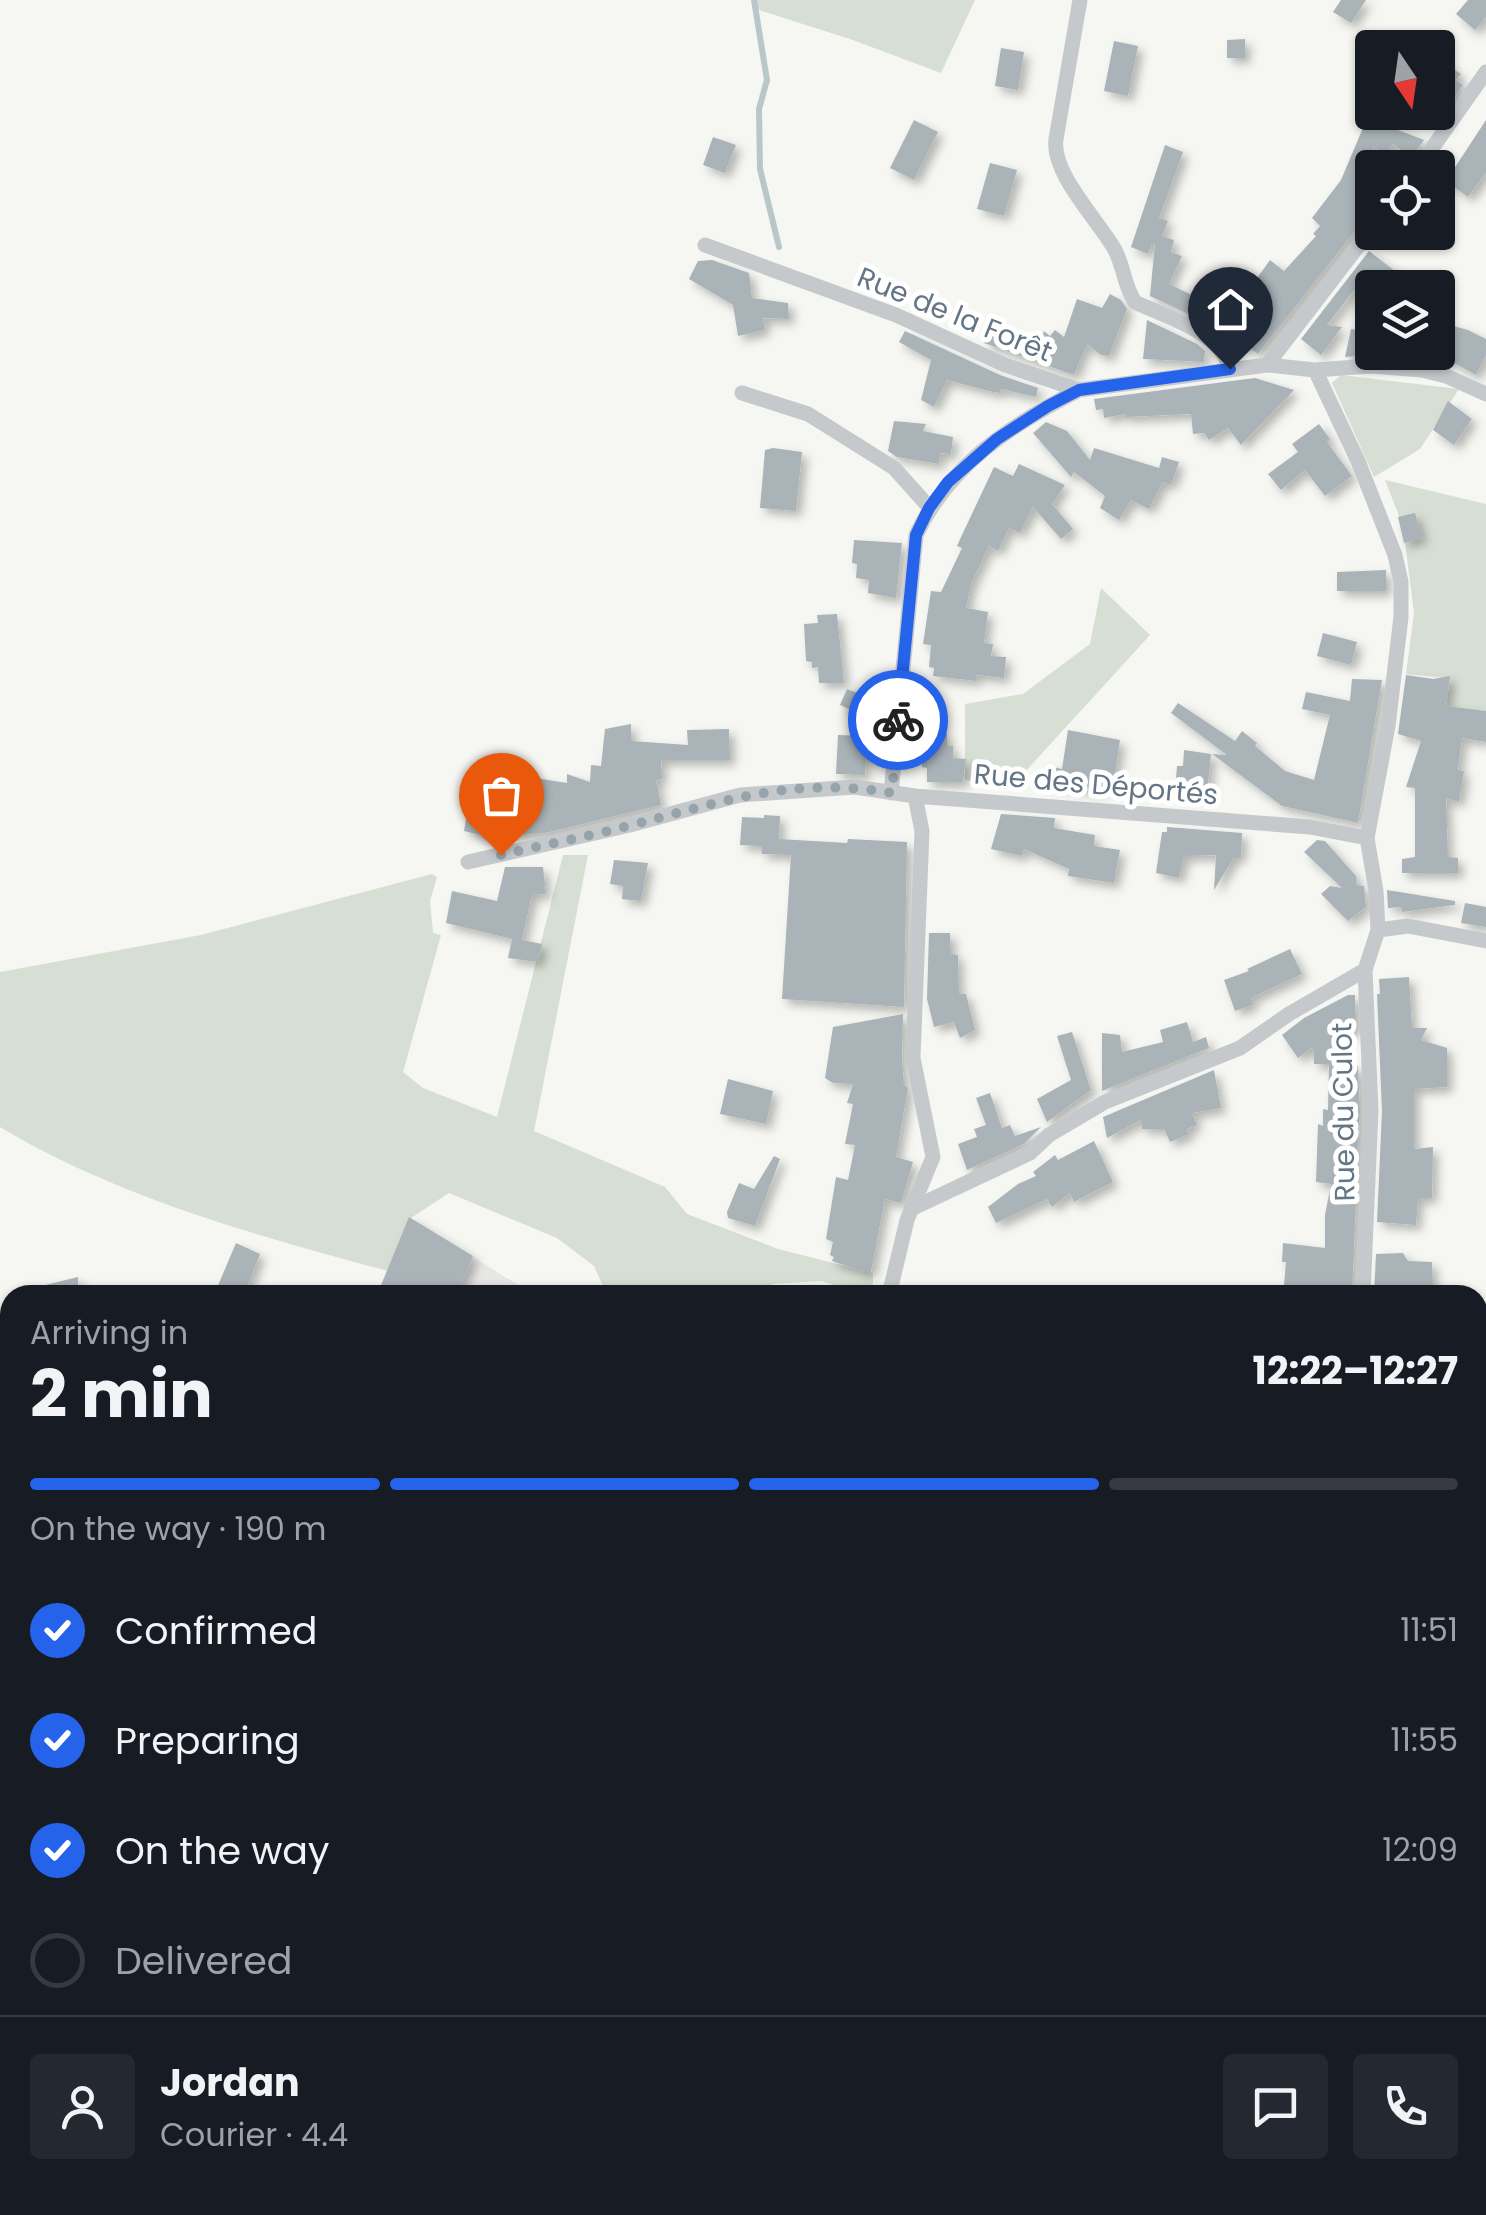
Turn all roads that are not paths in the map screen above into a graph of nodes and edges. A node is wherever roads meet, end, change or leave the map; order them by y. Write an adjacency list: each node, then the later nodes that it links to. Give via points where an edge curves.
1 (1080, 0): 7 (street, via 1056,159 1114,248 1135,302 1216,342)
2 (1486, 72): 3 (street)
3 (1431, 150)
4 (705, 245): 9 (street, Rue de la Forêt)
5 (1355, 250): 6 (street)
6 (1266, 365): 7 (street, Rue de la Forêt); 8 (street, Rue de la Forêt)
7 (1230, 369): 9 (street, Rue de la Forêt)
8 (1316, 370): 11 (street, Rue de la Forêt, via 1422,370); 15 (street, via 1358,461 1401,582 1388,726)
9 (1079, 390): 12 (street, via 997,439)
10 (742, 393): 12 (street, via 808,414 894,468)
11 (1486, 394)
12 (929, 508): 13 (street, via 916,535)
13 (892, 793): 14 (street, Rue des Déportés); 16 (street, Rue des Déportés, via 855,787 740,795)
14 (915, 796): 15 (street, Rue des Déportés, via 1310,827); 20 (street, via 922,831 912,1058 934,1157)
15 (1367, 838): 17 (street)
16 (468, 862)
17 (1378, 930): 18 (street, via 1408,926); 19 (street, Rue du Culot)
18 (1486, 940)
19 (1365, 970): 20 (street, via 1240,1048 1105,1102 1030,1153); 22 (street, Rue du Culot, via 1371,1110)
20 (911, 1210): 21 (street)
21 (892, 1285)
22 (1363, 1285)

